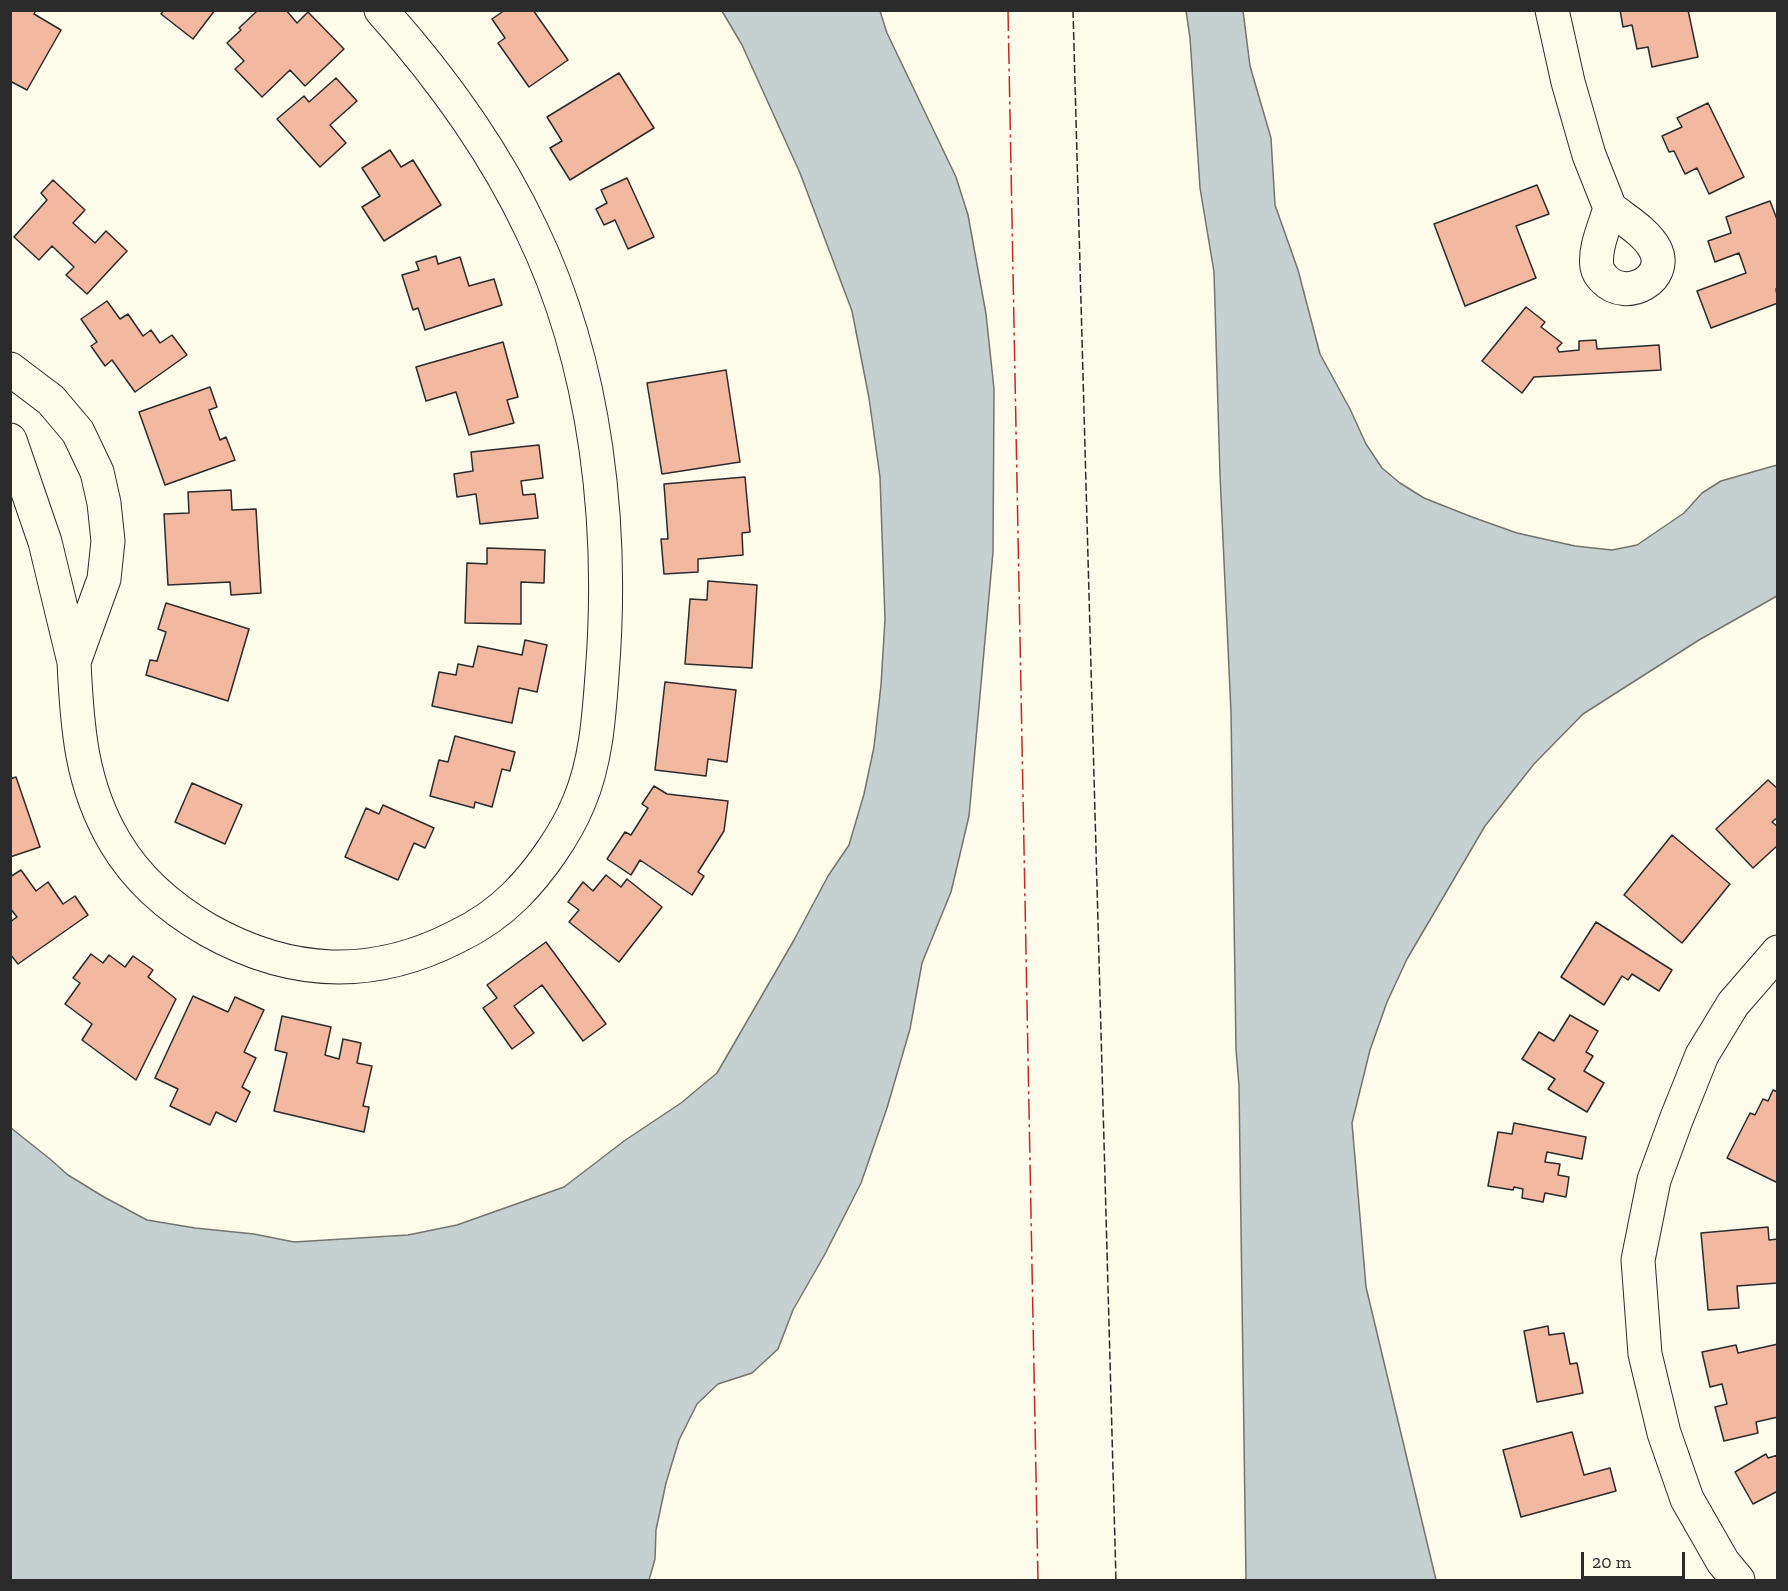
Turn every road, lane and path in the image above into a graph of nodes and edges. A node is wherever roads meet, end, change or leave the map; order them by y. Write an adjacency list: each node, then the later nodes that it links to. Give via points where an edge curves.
1 (381, 10): 6 (street, via 464,112 507,182 534,234 560,299 582,374 598,459 605,608 599,720 591,767 579,803 561,837 516,895 469,931 421,953 377,964 347,968 281,960 221,937 183,915 153,891 115,843 96,806 84,769)
2 (1552, 10): 3 (street, via 1589,155)
3 (1610, 208)
4 (10, 369): 6 (street, via 51,400 78,432 97,472 104,503 108,541 104,579)
5 (10, 440): 6 (street, via 45,542)
6 (74, 662)
7 (1778, 952): 8 (street, via 1733,1004 1702,1055 1654,1180 1638,1260 1645,1354 1664,1433 1687,1499)
8 (1738, 1581)

